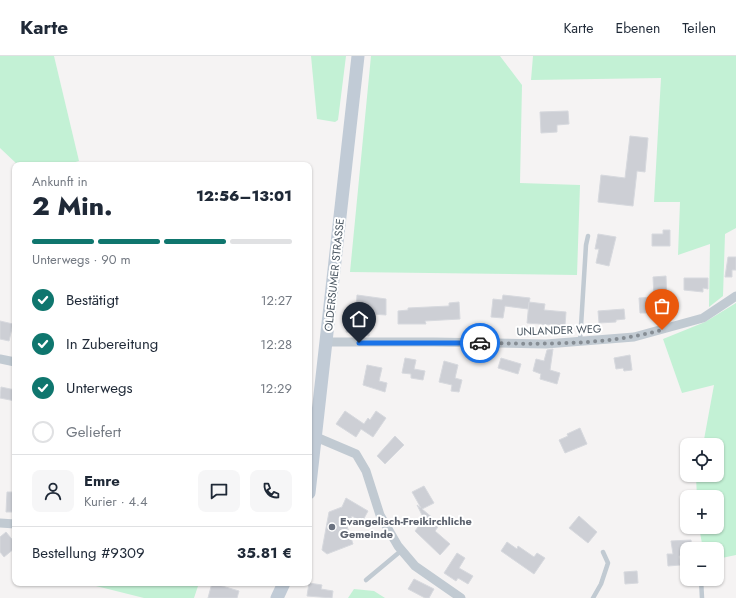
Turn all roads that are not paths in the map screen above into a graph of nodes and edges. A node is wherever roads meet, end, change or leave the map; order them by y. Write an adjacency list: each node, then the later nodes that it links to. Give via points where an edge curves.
1 (358, 56): 4 (main road, OLDERSUMER STRASSE)
2 (588, 236): 5 (lane)
3 (736, 296): 5 (street, UNLANDER WEG, via 703,318 634,337)
4 (327, 342): 5 (street, UNLANDER WEG); 8 (main road, OLDERSUMER STRASSE)
5 (580, 342)
6 (0, 359): 7 (street)
7 (12, 361)
8 (316, 436): 9 (main road, OLDERSUMER STRASSE); 12 (street, via 356,454 366,471 380,515)
9 (312, 469)
10 (0, 523): 11 (street)
11 (12, 524)
12 (402, 550): 14 (lane); 18 (street, via 415,566)
13 (602, 552): 19 (lane, via 608,563)
14 (366, 580)
15 (283, 586): 17 (main road)
16 (701, 586): 20 (lane)
17 (277, 598)
18 (461, 598)
19 (593, 598)
20 (702, 598)

